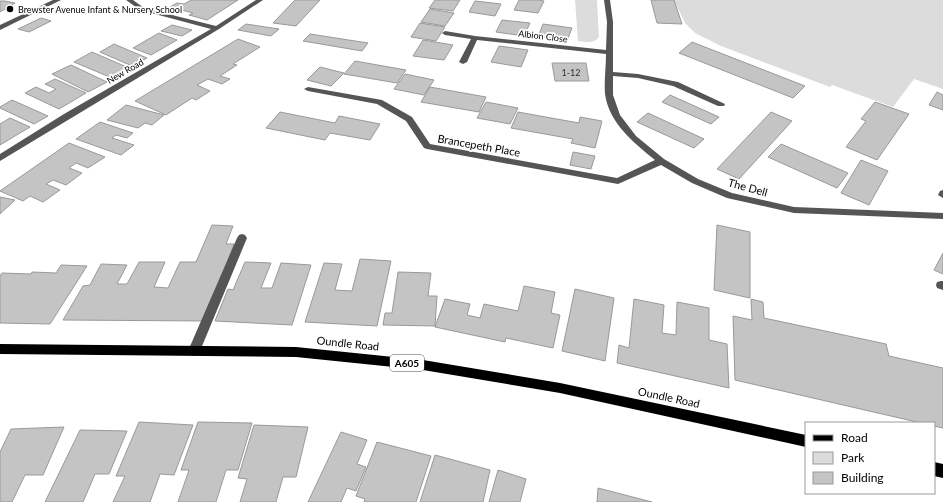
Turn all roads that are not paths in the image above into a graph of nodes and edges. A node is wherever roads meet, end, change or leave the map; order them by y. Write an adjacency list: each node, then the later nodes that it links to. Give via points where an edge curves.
1 (58, 0): 5 (street)
2 (130, 0): 6 (street, via 142,9)
3 (260, 0): 6 (street, New Road)
4 (607, 0): 9 (street, The Dell)
5 (0, 28)
6 (217, 28): 14 (street, New Road)
7 (445, 33): 8 (street, Albion Close)
8 (475, 38): 9 (street, Albion Close); 10 (street)
9 (610, 52): 11 (street, The Dell)
10 (464, 62)
11 (610, 74): 13 (street, via 638,76 675,84); 15 (street, The Dell, via 610,95 616,115 633,138)
12 (308, 89): 15 (street, Brancepeth Place, via 379,102 409,119 427,146 618,181)
13 (721, 104)
14 (0, 158)
15 (661, 161): 16 (street, The Dell, via 730,196 794,210)
16 (943, 216)
17 (242, 238): 19 (street)
18 (0, 349): 19 (main road, Oundle Road / A605)
19 (194, 351): 20 (main road, Oundle Road / A605, via 296,352 423,365 560,388)
20 (805, 441)

